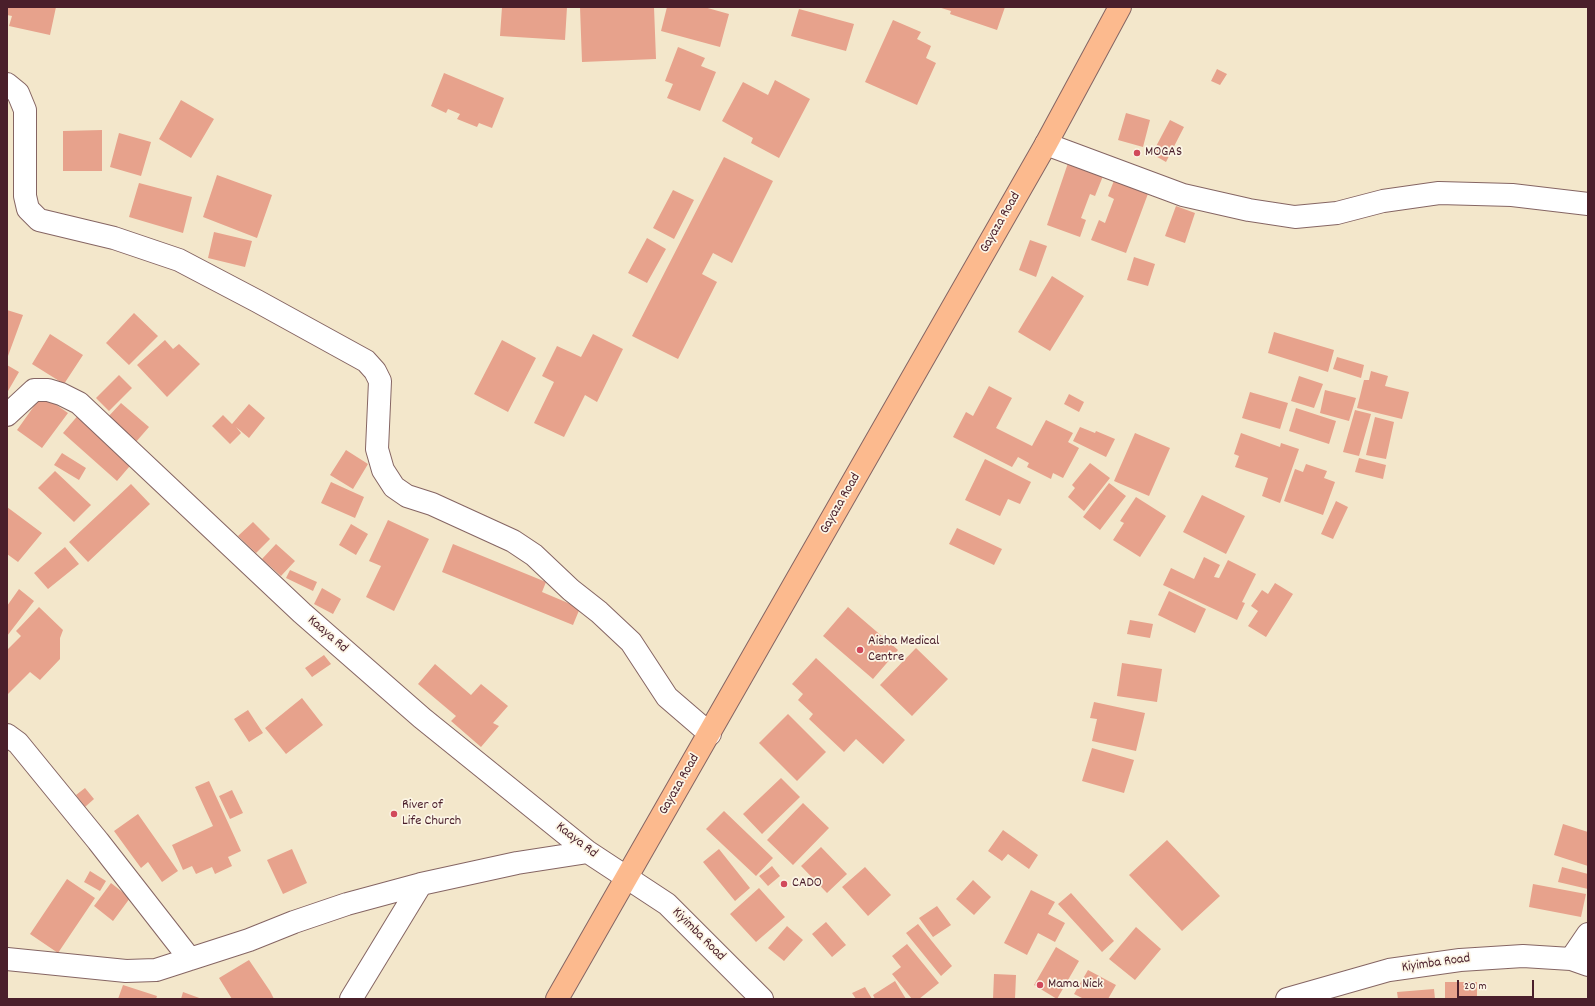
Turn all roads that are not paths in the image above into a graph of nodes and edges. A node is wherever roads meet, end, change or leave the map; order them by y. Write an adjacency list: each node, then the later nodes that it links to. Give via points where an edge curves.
1 (1120, 7): 3 (main road, Gayaza Road)
2 (7, 84): 6 (street, via 18,93 25,110 25,196 28,209 39,220 114,238 179,260 366,361 380,381 377,449 383,470 394,487 407,496 432,504 513,541 534,554 631,642 667,696)
3 (1046, 144): 4 (street, via 1183,195 1249,210 1295,216 1337,213 1383,201 1439,193 1512,195); 6 (main road, Gayaza Road)
4 (1588, 204)
5 (7, 415): 8 (street, Kaaya Rd, via 34,390 48,390 79,403 308,618 422,718)
6 (710, 734): 9 (main road, Gayaza Road)
7 (7, 735): 13 (street, via 23,749)
8 (588, 852): 9 (street, Kaaya Rd); 10 (street, via 517,863)
9 (627, 878): 16 (main road, Gayaza Road); 17 (street, Kiyimba Road, via 667,904)
10 (421, 884): 13 (street, via 347,904); 15 (street)
11 (1588, 934): 14 (street)
12 (7, 959): 13 (street, via 126,971 156,970)
13 (190, 960)
14 (1580, 962): 18 (street, Kiyimba Road, via 1523,956 1460,960 1389,970)
15 (350, 999)
16 (557, 999)
17 (762, 999)
18 (1287, 999)

